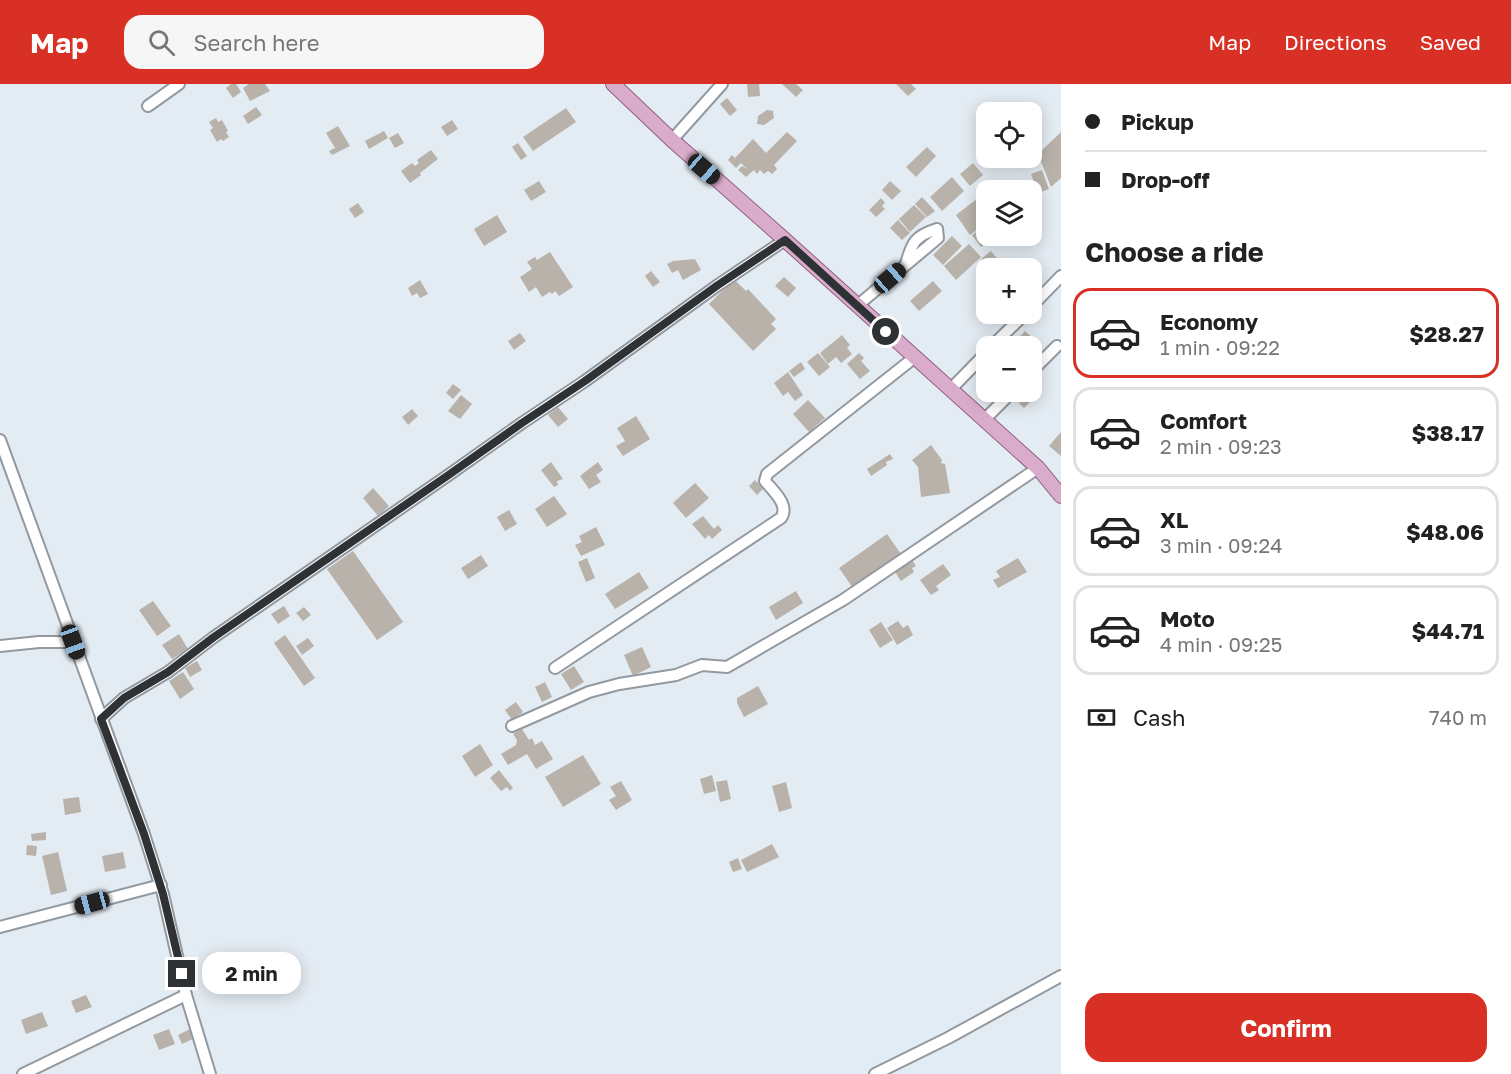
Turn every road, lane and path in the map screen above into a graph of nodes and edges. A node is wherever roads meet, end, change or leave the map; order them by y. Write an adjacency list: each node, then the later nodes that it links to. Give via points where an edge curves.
1 (179, 84): 4 (street)
2 (613, 84): 5 (main road)
3 (723, 84): 5 (street)
4 (148, 106)
5 (672, 140): 6 (main road)
6 (785, 240): 10 (main road); 28 (street, via 168,672 124,698)
7 (906, 264): 10 (street)
8 (1061, 276): 9 (street)
9 (1042, 296)
10 (858, 306): 14 (main road)
11 (1015, 324): 12 (street)
12 (1002, 336)
13 (1057, 346): 15 (street)
14 (915, 357): 17 (main road); 27 (street, via 767,474 765,481 785,506 782,518)
15 (1042, 361)
16 (976, 363): 17 (street)
17 (951, 389): 19 (main road)
18 (1002, 402): 19 (street)
19 (984, 420): 21 (main road)
20 (0, 440): 23 (street)
21 (1038, 468): 24 (main road); 29 (street, via 843,600 727,667 702,665 676,675 599,689)
22 (0, 476): 23 (street)
23 (13, 476): 25 (street)
24 (1061, 496)
25 (73, 642): 26 (street); 28 (street)
26 (0, 646)
27 (555, 668)
28 (101, 719): 30 (street)
29 (512, 726)
30 (160, 885): 31 (street); 33 (street)
31 (0, 927)
32 (1061, 976): 36 (street)
33 (186, 994): 34 (street); 35 (street)
34 (22, 1074)
35 (210, 1074)
36 (875, 1074)

